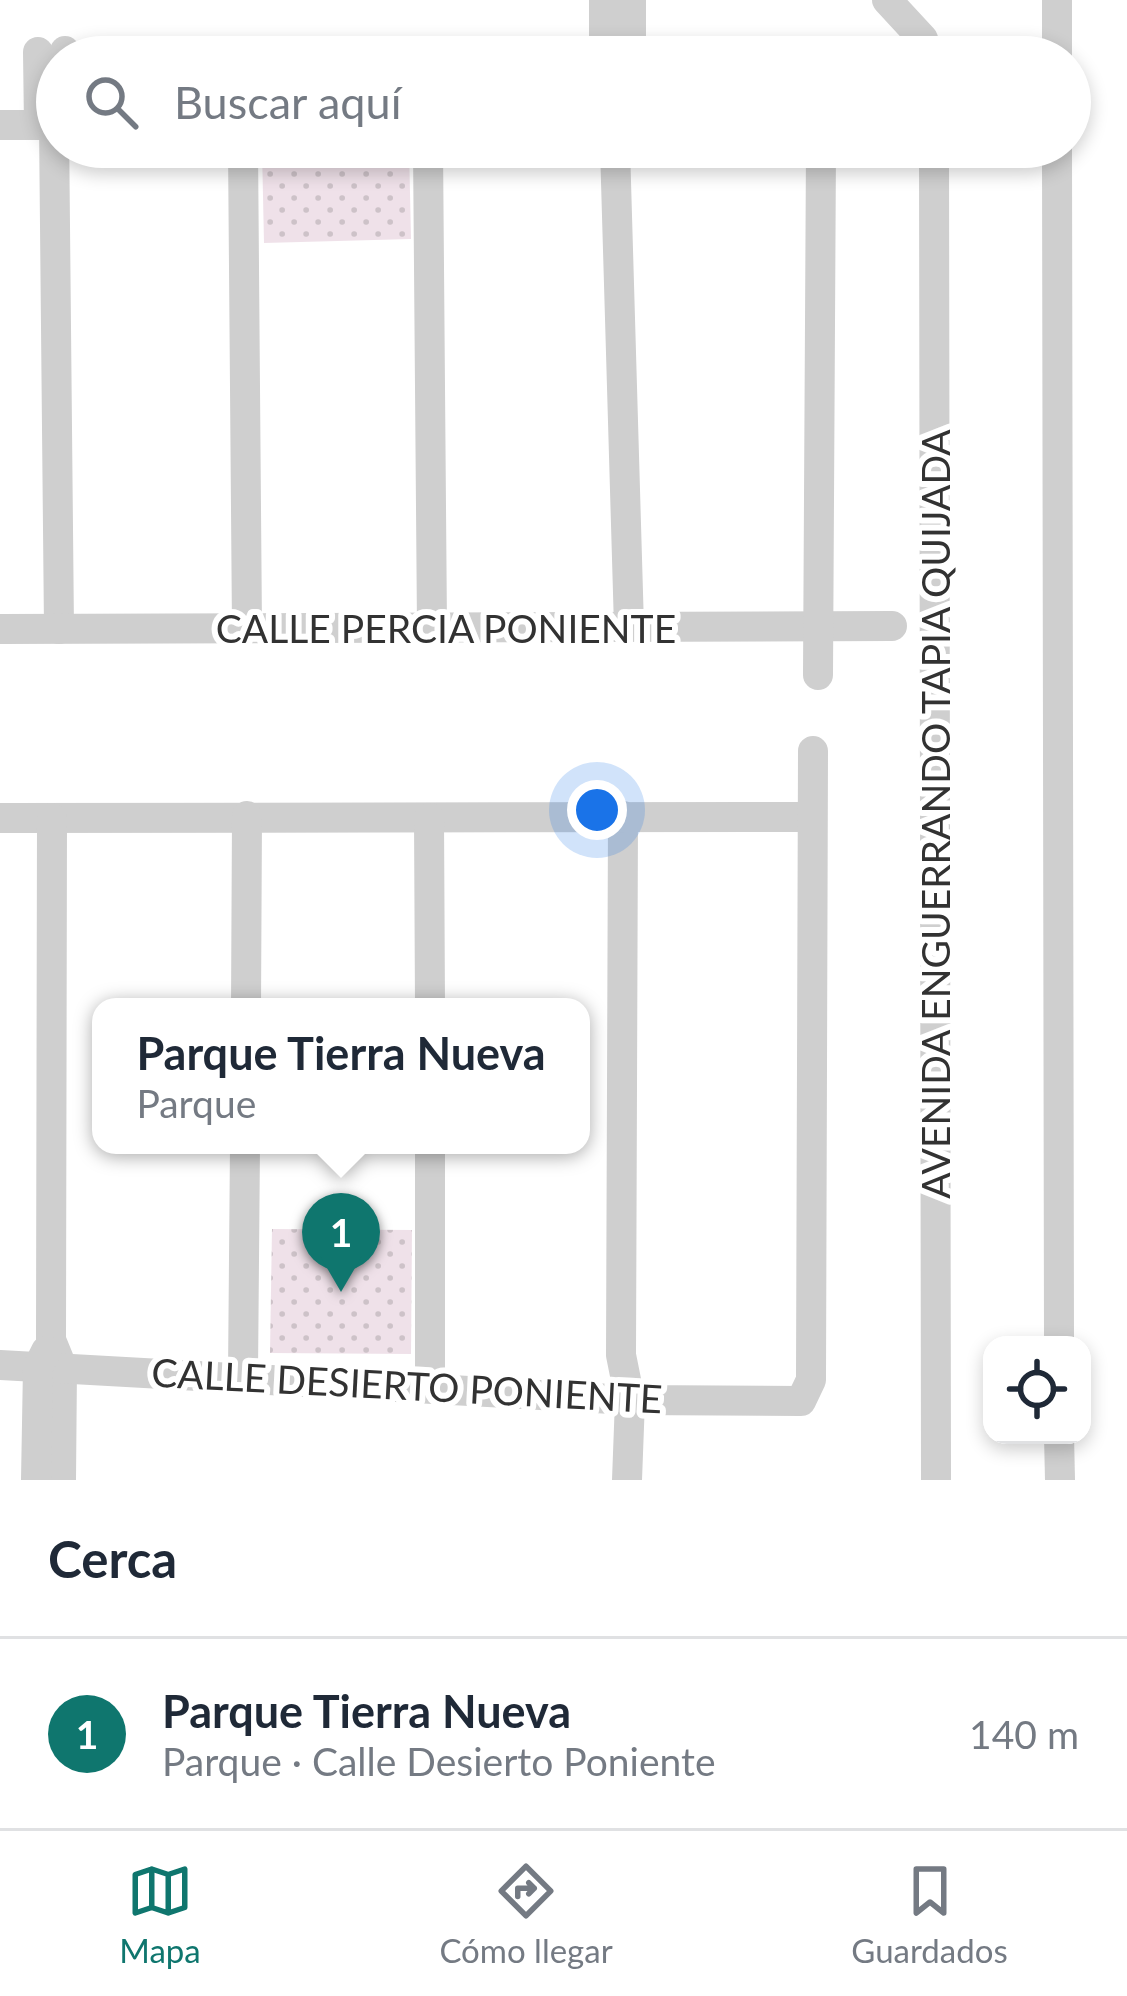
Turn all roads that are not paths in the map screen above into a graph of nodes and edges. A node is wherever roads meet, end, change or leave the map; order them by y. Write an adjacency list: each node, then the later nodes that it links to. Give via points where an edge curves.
1 (604, 0): 5 (street)
2 (631, 0): 6 (street)
3 (887, 0): 7 (street)
4 (1057, 0): 8 (street)
5 (604, 36)
6 (632, 36)
7 (920, 36)
8 (1057, 36)
9 (0, 125): 10 (street)
10 (36, 125)
11 (51, 168): 23 (street)
12 (243, 168): 24 (street)
13 (428, 168): 20 (street)
14 (619, 168): 21 (street)
15 (821, 168): 18 (street)
16 (934, 168): 48 (street, AVENIDA ENGUERRANDO TAPIA QUIJADA)
17 (1058, 168): 37 (street)
18 (818, 626): 19 (street, CALLE PERCIA PONIENTE); 21 (street, CALLE PERCIA PONIENTE); 25 (street)
19 (892, 626)
20 (432, 627): 21 (street, CALLE PERCIA PONIENTE); 24 (street, CALLE PERCIA PONIENTE)
21 (629, 627)
22 (0, 629): 23 (street, CALLE PERCIA PONIENTE)
23 (59, 629): 24 (street, CALLE PERCIA PONIENTE)
24 (247, 629)
25 (818, 675)
26 (813, 751): 29 (street)
27 (247, 816): 31 (street); 32 (street); 33 (street)
28 (622, 816): 29 (street); 32 (street); 42 (street)
29 (812, 817): 42 (street, CALLE DESIERTO PONIENTE, via 809,1392 790,1403)
30 (0, 818): 31 (street)
31 (52, 818): 38 (street)
32 (429, 818): 34 (street)
33 (246, 998)
34 (430, 998)
35 (244, 1154): 40 (street)
36 (430, 1154): 41 (street)
37 (1059, 1336)
38 (51, 1358): 39 (street, CALLE DESIERTO PONIENTE); 40 (street, CALLE DESIERTO PONIENTE); 44 (street); 45 (street)
39 (0, 1365)
40 (243, 1374): 41 (street, CALLE DESIERTO PONIENTE)
41 (430, 1385): 42 (street, CALLE DESIERTO PONIENTE)
42 (620, 1399): 46 (street); 47 (street)
43 (1059, 1444): 49 (street)
44 (36, 1480)
45 (61, 1480)
46 (608, 1480)
47 (627, 1480)
48 (936, 1480)
49 (1060, 1480)

